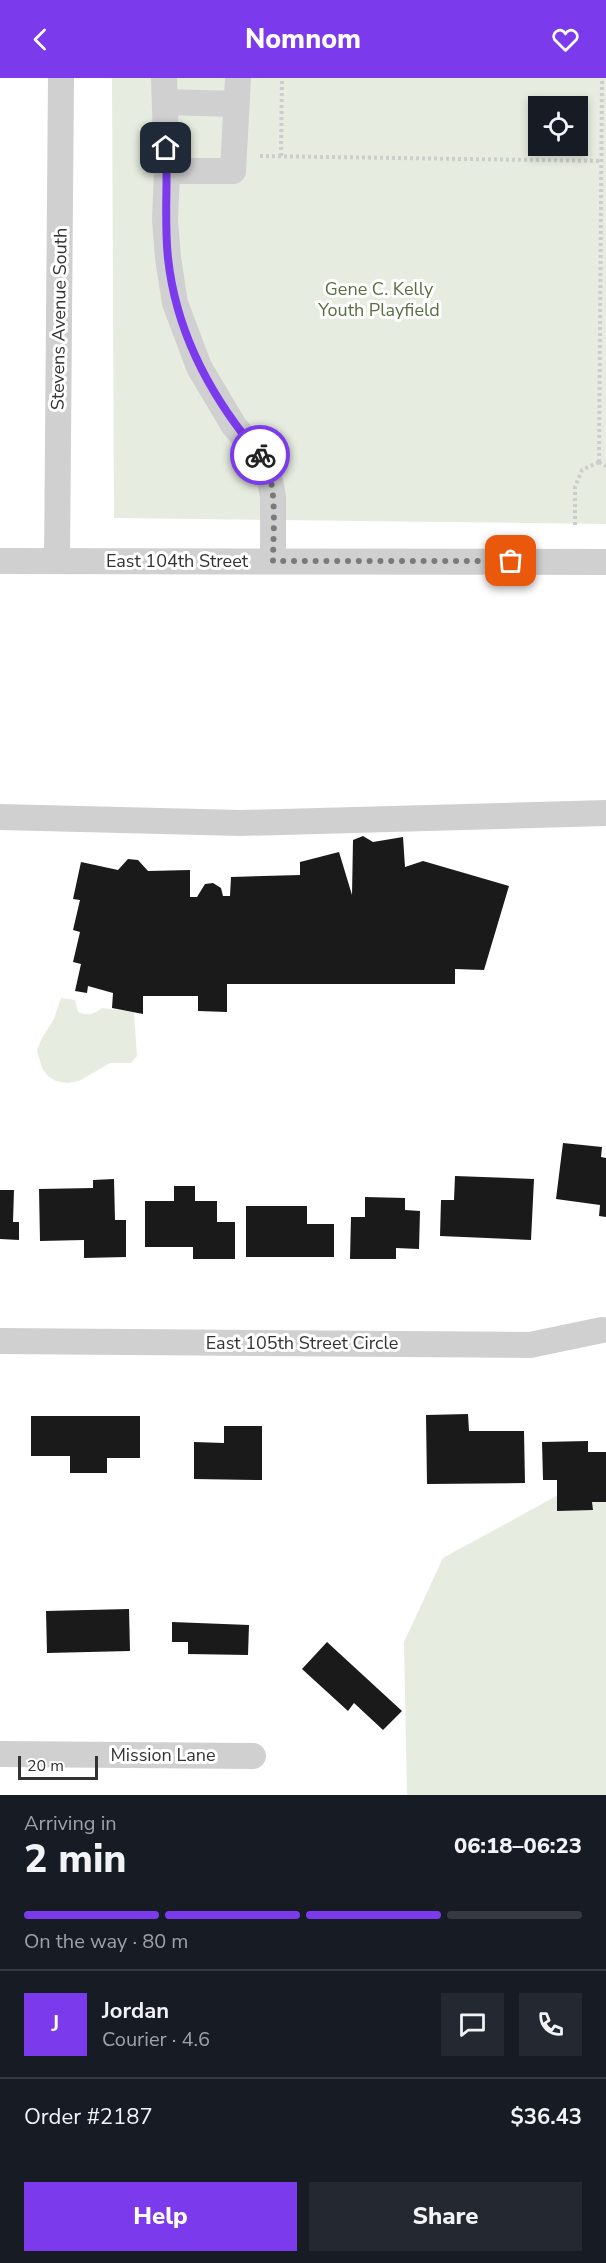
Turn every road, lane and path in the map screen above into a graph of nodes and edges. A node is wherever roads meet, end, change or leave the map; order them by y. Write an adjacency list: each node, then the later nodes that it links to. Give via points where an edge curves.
1 (61, 78): 15 (street, Stevens Avenue South)
2 (238, 78): 6 (street)
3 (282, 78): 8 (path)
4 (602, 78): 9 (path)
5 (164, 90): 6 (street); 10 (street)
6 (236, 104): 7 (street)
7 (234, 155): 8 (path); 10 (street, via 233,171)
8 (281, 156): 9 (path)
9 (601, 161): 11 (path)
10 (167, 171): 16 (street, via 165,220 175,303 199,367 234,426 267,463 273,497)
11 (599, 462): 12 (path); 13 (path, via 582,470 575,487)
12 (606, 466)
13 (575, 525)
14 (0, 561): 15 (street, East 104th Street)
15 (57, 561): 16 (street, East 104th Street)
16 (273, 561): 17 (street, East 104th Street)
17 (606, 562)
18 (606, 813): 19 (street, via 241,823)
19 (0, 817)
20 (602, 1330): 21 (street, East 105th Street Circle, via 530,1345)
21 (0, 1341)
22 (0, 1754): 23 (street, Mission Lane)
23 (253, 1756)

